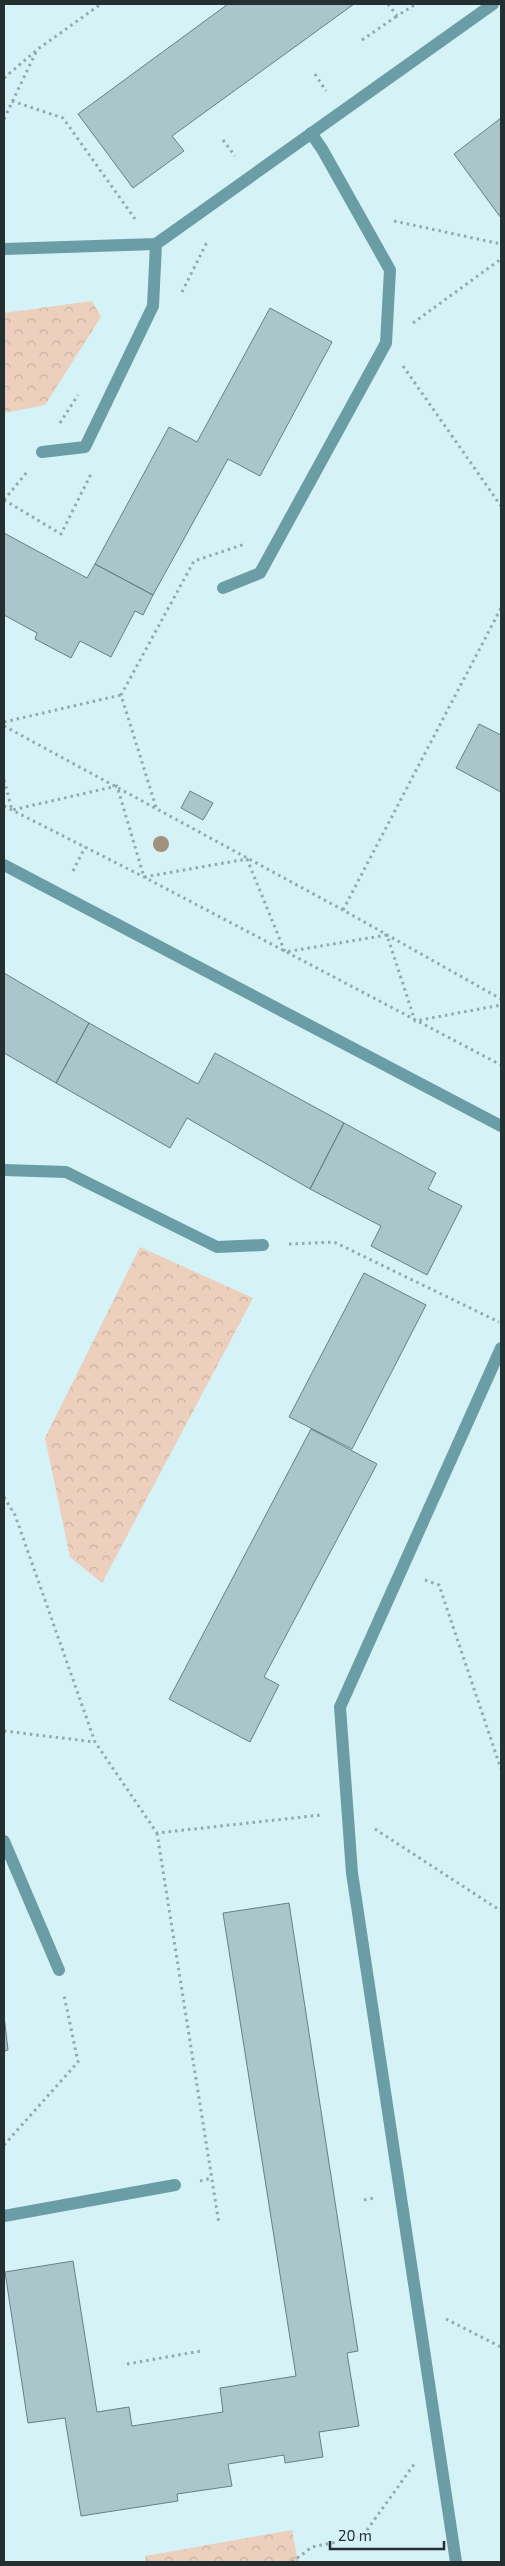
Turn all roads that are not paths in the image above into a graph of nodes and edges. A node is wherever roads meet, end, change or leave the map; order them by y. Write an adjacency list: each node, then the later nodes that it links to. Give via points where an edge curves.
1 (493, 4): 2 (lane)
2 (311, 133): 3 (lane); 6 (lane, via 390,270 386,343 260,573)
3 (156, 244): 4 (lane); 5 (lane, via 153,306 85,447)
4 (4, 249)
5 (42, 452)
6 (222, 588)
7 (4, 865): 8 (lane)
8 (501, 1126)
9 (4, 1170): 10 (lane, via 66,1172 217,1247)
10 (263, 1245)
11 (501, 1348): 16 (lane, via 340,1707 352,1872)
12 (4, 1841): 13 (lane)
13 (59, 1970)
14 (175, 2185): 15 (lane)
15 (4, 2216)
16 (456, 2562)

